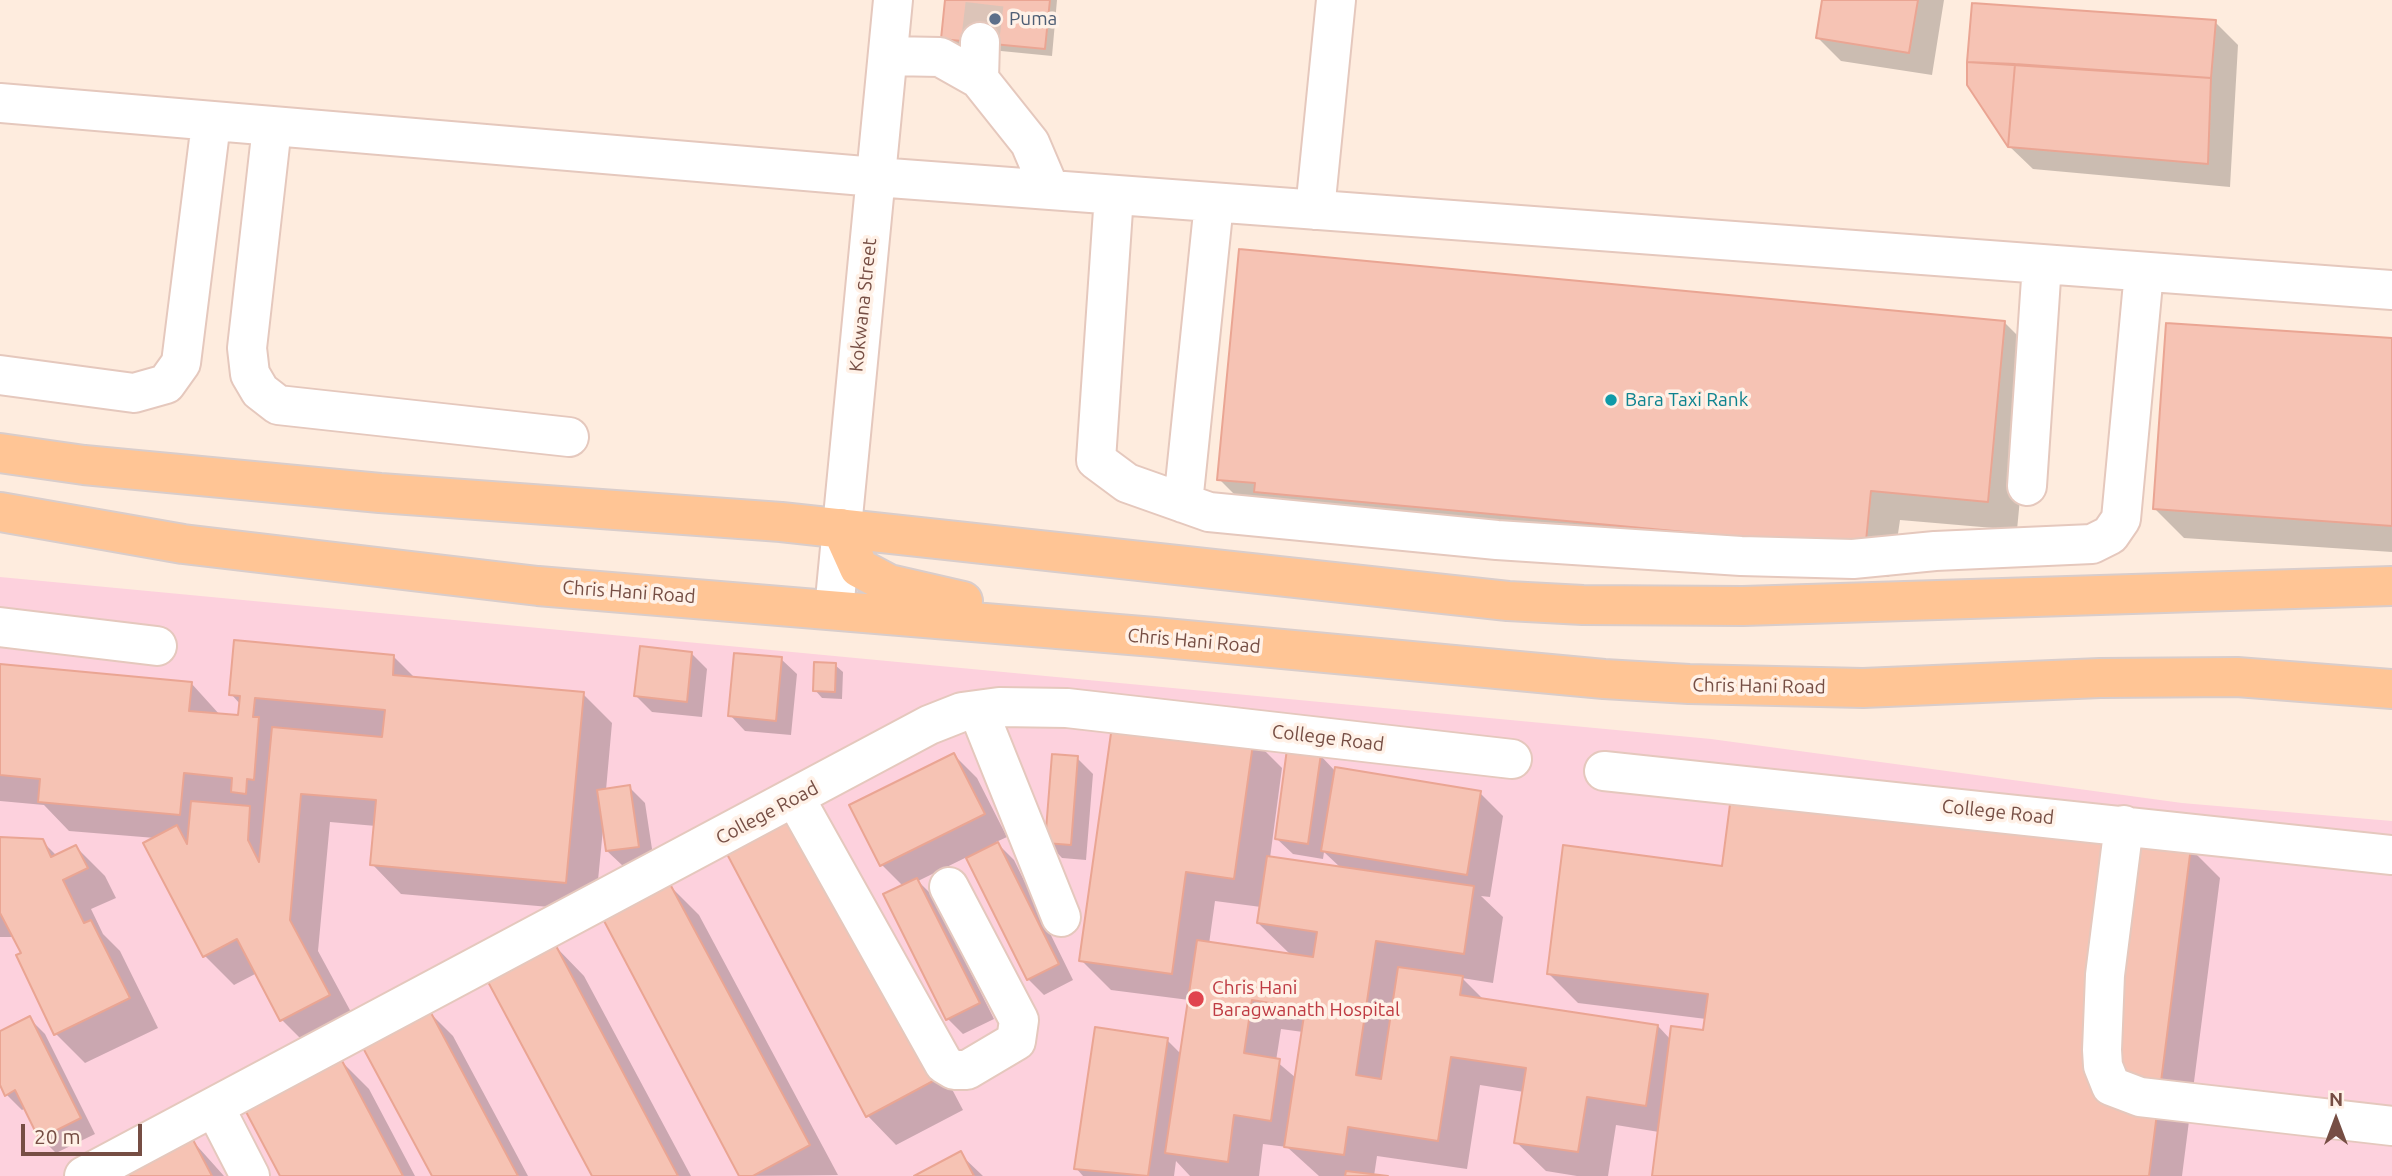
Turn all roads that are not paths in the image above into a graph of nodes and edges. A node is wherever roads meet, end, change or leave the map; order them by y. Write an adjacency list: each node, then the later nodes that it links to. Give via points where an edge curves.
1 (893, 0): 3 (street, Kokwana Street)
2 (1336, 0): 11 (street)
3 (888, 56): 7 (street, Kokwana Street); 8 (street, via 980,60 1030,143)
4 (0, 103): 5 (street)
5 (211, 123): 6 (street); 15 (street, via 181,363 166,384 134,393)
6 (272, 128): 7 (street); 16 (street, via 247,348 250,374 260,391 278,405)
7 (876, 177): 8 (street); 21 (street, Kokwana Street)
8 (1050, 190): 9 (street)
9 (1114, 195): 10 (street); 19 (street, via 1096,460 1126,483)
10 (1214, 203): 11 (street); 19 (street)
11 (1315, 210): 12 (street)
12 (2042, 264): 13 (street); 18 (street)
13 (2144, 272): 14 (street); 19 (street, via 2121,519 2110,536 2092,544 1853,559 1741,556 1497,540 1209,512)
14 (2392, 290)
15 (0, 375)
16 (569, 438)
17 (0, 453): 21 (main road, via 380,493)
18 (2027, 486)
19 (1183, 503)
20 (0, 512): 23 (main road, Chris Hani Road, via 183,544 538,586)
21 (841, 528): 22 (main road, via 1494,600 1583,605 1743,606); 23 (street, Kokwana Street); 25 (main road, via 859,568 889,584)
22 (2392, 586)
23 (834, 610): 25 (main road, Chris Hani Road)
24 (0, 626): 26 (street)
25 (1154, 637): 27 (main road, Chris Hani Road, via 1689,684 1863,688 2237,677)
26 (157, 646)
27 (2392, 689)
28 (978, 710): 29 (street, College Road, via 999,706 1067,708); 31 (street, College Road, via 929,725); 35 (street)
29 (1512, 759)
30 (1605, 771): 32 (street, College Road)
31 (795, 798): 34 (street, via 944,1063 954,1070 967,1070 1016,1041 1019,1020); 36 (street, College Road)
32 (2124, 825): 33 (street, College Road); 37 (street, via 2105,975 2102,1050 2111,1086 2140,1097)
33 (2392, 855)
34 (949, 887)
35 (1061, 917)
36 (215, 1108): 38 (street, College Road); 39 (street)
37 (2392, 1126)
38 (84, 1176)
39 (250, 1176)

